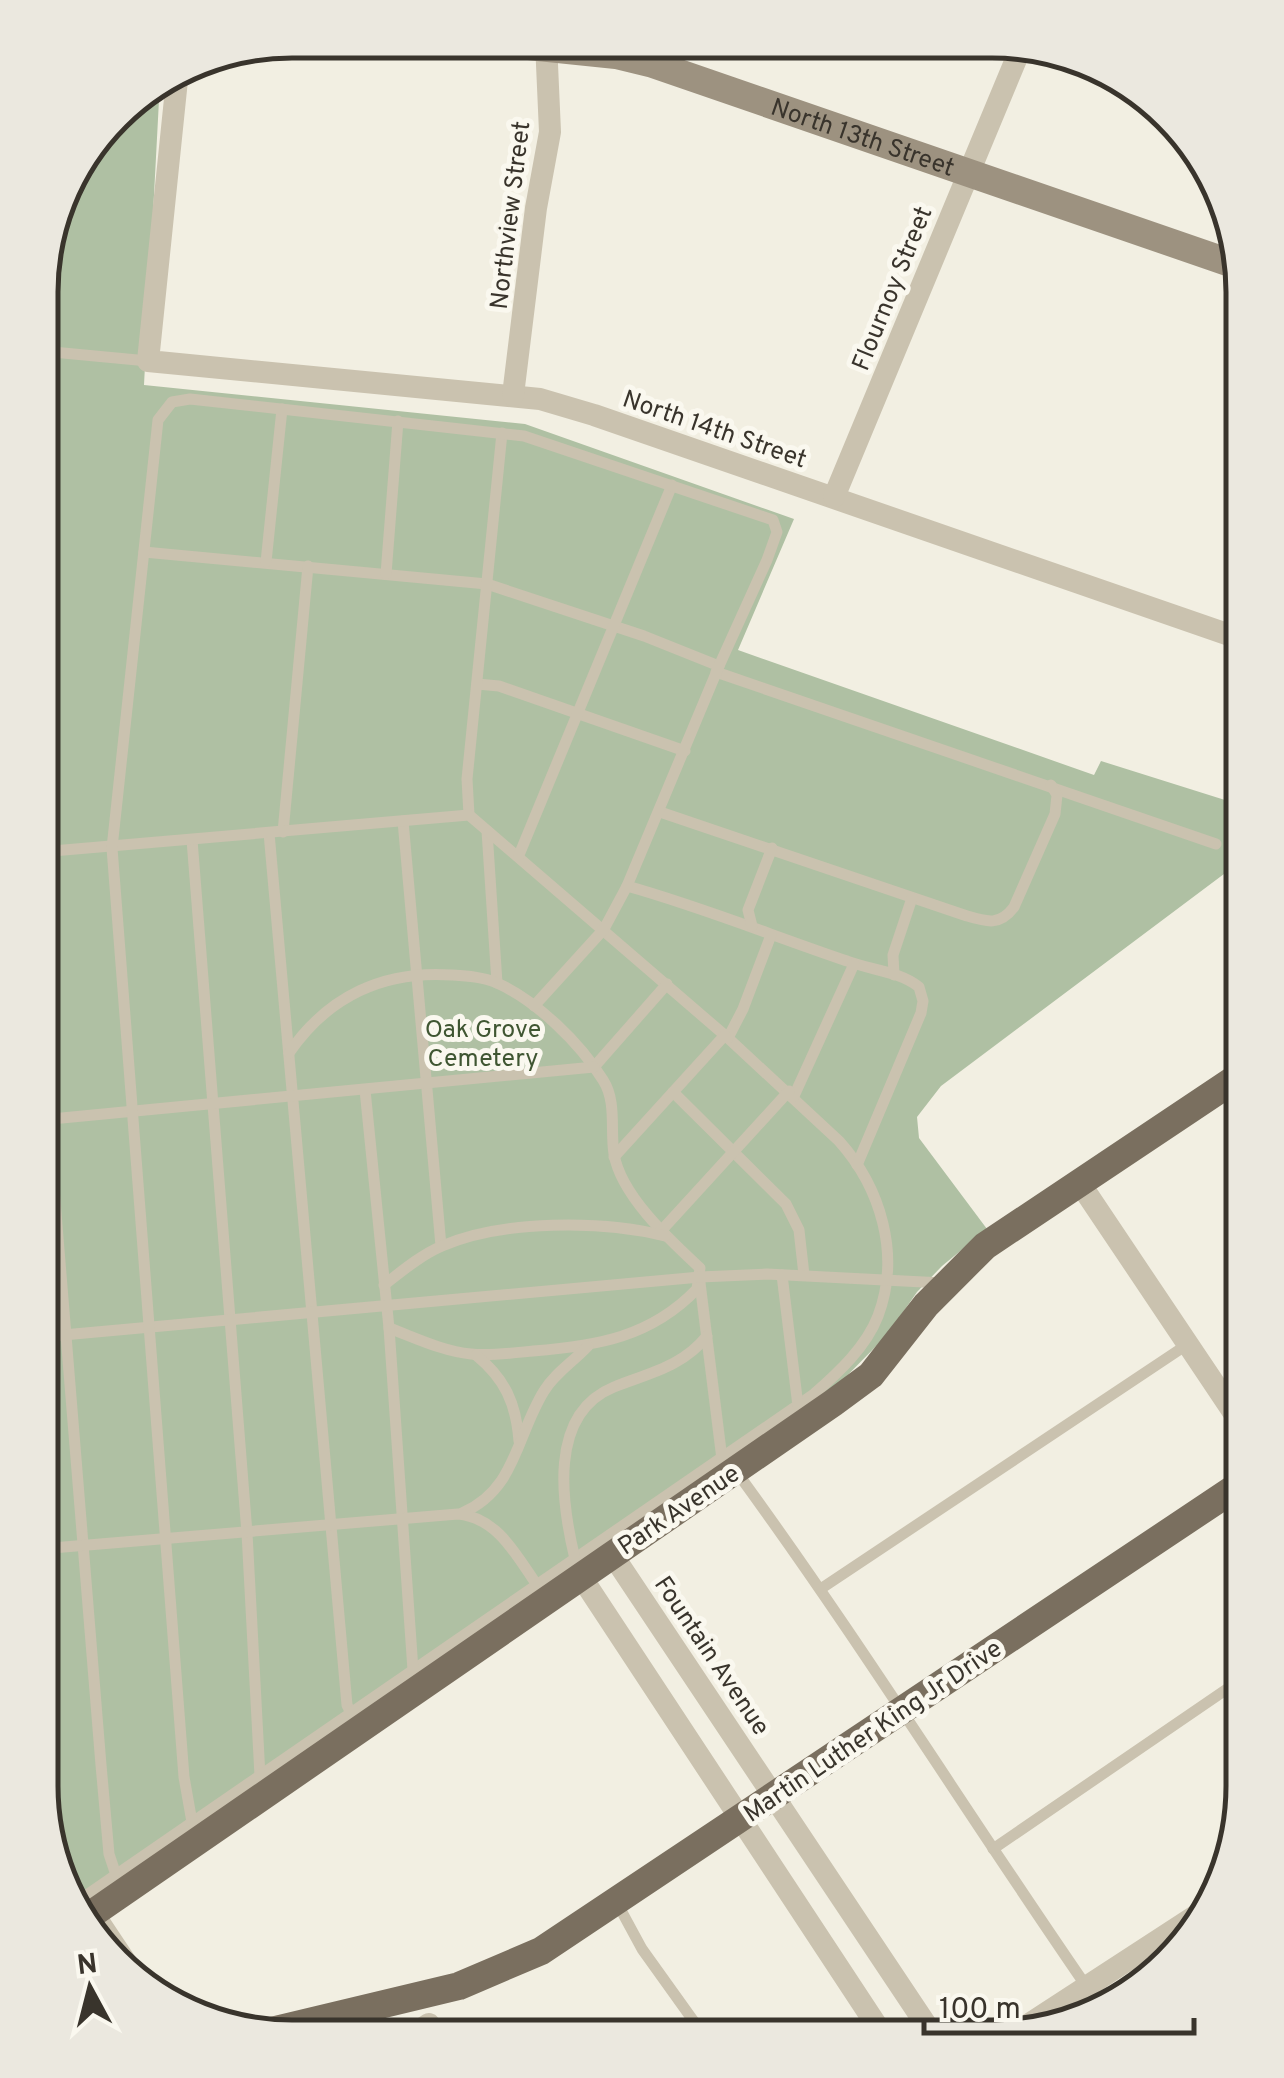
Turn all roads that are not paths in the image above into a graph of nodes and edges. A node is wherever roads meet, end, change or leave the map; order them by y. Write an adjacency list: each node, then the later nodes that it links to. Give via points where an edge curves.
1 (547, 58): 9 (street, Northview Street, via 550,132)
2 (628, 58): 5 (main road, North 13th Street)
3 (1016, 60): 5 (street, Flournoy Street)
4 (176, 88): 8 (street)
5 (969, 172): 6 (main road, North 13th Street); 14 (street, Flournoy Street)
6 (1224, 261)
7 (58, 352): 8 (lane)
8 (148, 361): 9 (street, North 14th Street)
9 (513, 394): 14 (street, North 14th Street)
10 (282, 409): 11 (lane); 15 (lane, via 172,402 158,420); 16 (lane)
11 (398, 421): 12 (lane); 18 (lane)
12 (502, 433): 13 (lane); 19 (lane)
13 (672, 486): 20 (lane); 22 (lane, via 773,520 768,560)
14 (834, 496): 21 (street, North 14th Street)
15 (144, 552): 16 (lane); 35 (lane)
16 (266, 562): 17 (lane)
17 (308, 566): 18 (lane); 31 (lane)
18 (386, 574): 19 (lane)
19 (487, 584): 20 (lane); 23 (lane)
20 (613, 626): 22 (lane); 24 (lane)
21 (1226, 634)
22 (718, 670): 25 (lane); 26 (lane)
23 (477, 684): 24 (lane); 28 (lane)
24 (578, 713): 25 (lane); 38 (lane)
25 (685, 751): 27 (lane)
26 (1052, 785): 34 (lane); 40 (lane, via 1056,814 1006,918 987,922)
27 (660, 812): 36 (lane); 39 (lane)
28 (469, 815): 29 (lane); 30 (lane)
29 (403, 821): 31 (lane); 45 (lane)
30 (487, 831): 38 (lane); 47 (lane)
31 (282, 832): 32 (lane)
32 (268, 833): 33 (lane); 51 (lane)
33 (192, 840): 35 (lane); 59 (lane)
34 (1216, 844)
35 (112, 848): 37 (lane); 60 (lane)
36 (772, 848): 40 (lane); 41 (lane, via 748,910)
37 (58, 851)
38 (519, 855): 42 (lane)
39 (627, 886): 41 (lane); 42 (lane)
40 (912, 898): 46 (lane, via 893,955)
41 (752, 926): 43 (lane)
42 (604, 929): 48 (lane); 49 (lane)
43 (770, 935): 44 (lane); 50 (lane)
44 (854, 964): 46 (lane); 57 (lane)
45 (418, 974): 47 (lane); 51 (lane, via 386,979 331,1006); 53 (lane)
46 (894, 975): 64 (lane, via 922,992 921,1013)
47 (497, 983): 49 (lane)
48 (667, 984): 50 (lane); 52 (lane)
49 (534, 1006): 52 (lane)
50 (726, 1036): 56 (lane); 57 (lane)
51 (290, 1053): 58 (lane)
52 (594, 1067): 53 (lane); 63 (lane, via 610,1094)
53 (428, 1084): 55 (lane); 68 (lane)
54 (1226, 1085): 65 (main road, Park Avenue)
55 (364, 1090): 58 (lane); 74 (lane)
56 (673, 1092): 62 (lane); 63 (lane)
57 (791, 1094): 62 (lane); 64 (lane)
58 (294, 1097): 59 (lane); 76 (lane)
59 (214, 1104): 60 (lane); 77 (lane)
60 (130, 1112): 61 (lane); 78 (lane)
61 (58, 1119)
62 (733, 1153): 66 (lane); 70 (lane, via 790,1211)
63 (614, 1157): 66 (lane)
64 (857, 1165): 71 (lane, via 881,1212)
65 (1079, 1182): 73 (main road, Park Avenue, via 985,1246); 83 (street)
66 (663, 1234): 68 (lane, via 556,1227 486,1233); 72 (lane, via 700,1268)
67 (58, 1241): 80 (lane)
68 (441, 1246): 74 (lane)
69 (782, 1274): 70 (lane); 72 (lane); 87 (lane)
70 (804, 1275): 71 (lane)
71 (887, 1279): 73 (lane); 87 (lane, via 877,1317 858,1349)
72 (700, 1280): 75 (lane); 82 (lane); 84 (lane, via 664,1318)
73 (946, 1283): 89 (main road, Park Avenue, via 871,1375)
74 (384, 1285): 75 (lane)
75 (386, 1304): 76 (lane); 79 (lane)
76 (312, 1312): 77 (lane); 93 (lane)
77 (230, 1319): 78 (lane); 94 (lane)
78 (148, 1327): 80 (lane); 95 (lane)
79 (389, 1328): 85 (lane); 92 (lane)
80 (68, 1334): 81 (lane); 96 (lane)
81 (58, 1335)
82 (707, 1336): 89 (lane); 99 (lane, via 680,1362 600,1394 579,1419 563,1466)
83 (1188, 1344): 86 (street); 101 (lane)
84 (588, 1346): 85 (lane); 88 (lane, via 544,1390)
85 (476, 1355): 88 (lane, via 506,1387)
86 (1226, 1401)
87 (798, 1406): 89 (lane)
88 (520, 1446): 91 (lane, via 502,1484)
89 (729, 1465): 98 (main road, Park Avenue); 99 (lane); 101 (lane)
90 (1226, 1494): 104 (main road, Martin Luther King Jr Drive)
91 (458, 1514): 92 (lane); 100 (lane, via 500,1533)
92 (400, 1520): 93 (lane); 102 (lane)
93 (331, 1525): 94 (lane); 105 (lane)
94 (247, 1533): 95 (lane); 106 (lane)
95 (166, 1537): 96 (lane); 109 (lane)
96 (84, 1544): 97 (lane); 111 (lane)
97 (58, 1547)
98 (612, 1554): 99 (main road, Park Avenue); 107 (street, Fountain Avenue)
99 (578, 1567): 100 (lane); 108 (street); 114 (main road, Park Avenue)
100 (537, 1586): 102 (lane)
101 (822, 1588): 104 (lane)
102 (413, 1670): 105 (lane)
103 (1226, 1690): 110 (lane)
104 (900, 1711): 107 (main road, Martin Luther King Jr Drive); 110 (lane)
105 (351, 1713): 106 (lane)
106 (260, 1776): 109 (lane)
107 (774, 1795): 108 (main road, Martin Luther King Jr Drive); 122 (street, Fountain Avenue)
108 (742, 1816): 112 (main road, Martin Luther King Jr Drive); 121 (street)
109 (192, 1822): 111 (lane)
110 (993, 1848): 116 (lane)
111 (116, 1875): 113 (lane)
112 (616, 1901): 119 (main road, Martin Luther King Jr Drive, via 498,1972); 120 (lane)
113 (90, 1905)
114 (91, 1906)
115 (1180, 1926): 116 (street)
116 (1086, 1987): 117 (lane); 118 (street)
117 (1093, 1997)
118 (1044, 2014)
119 (320, 2020)
120 (692, 2020)
121 (873, 2020)
122 (922, 2020)

